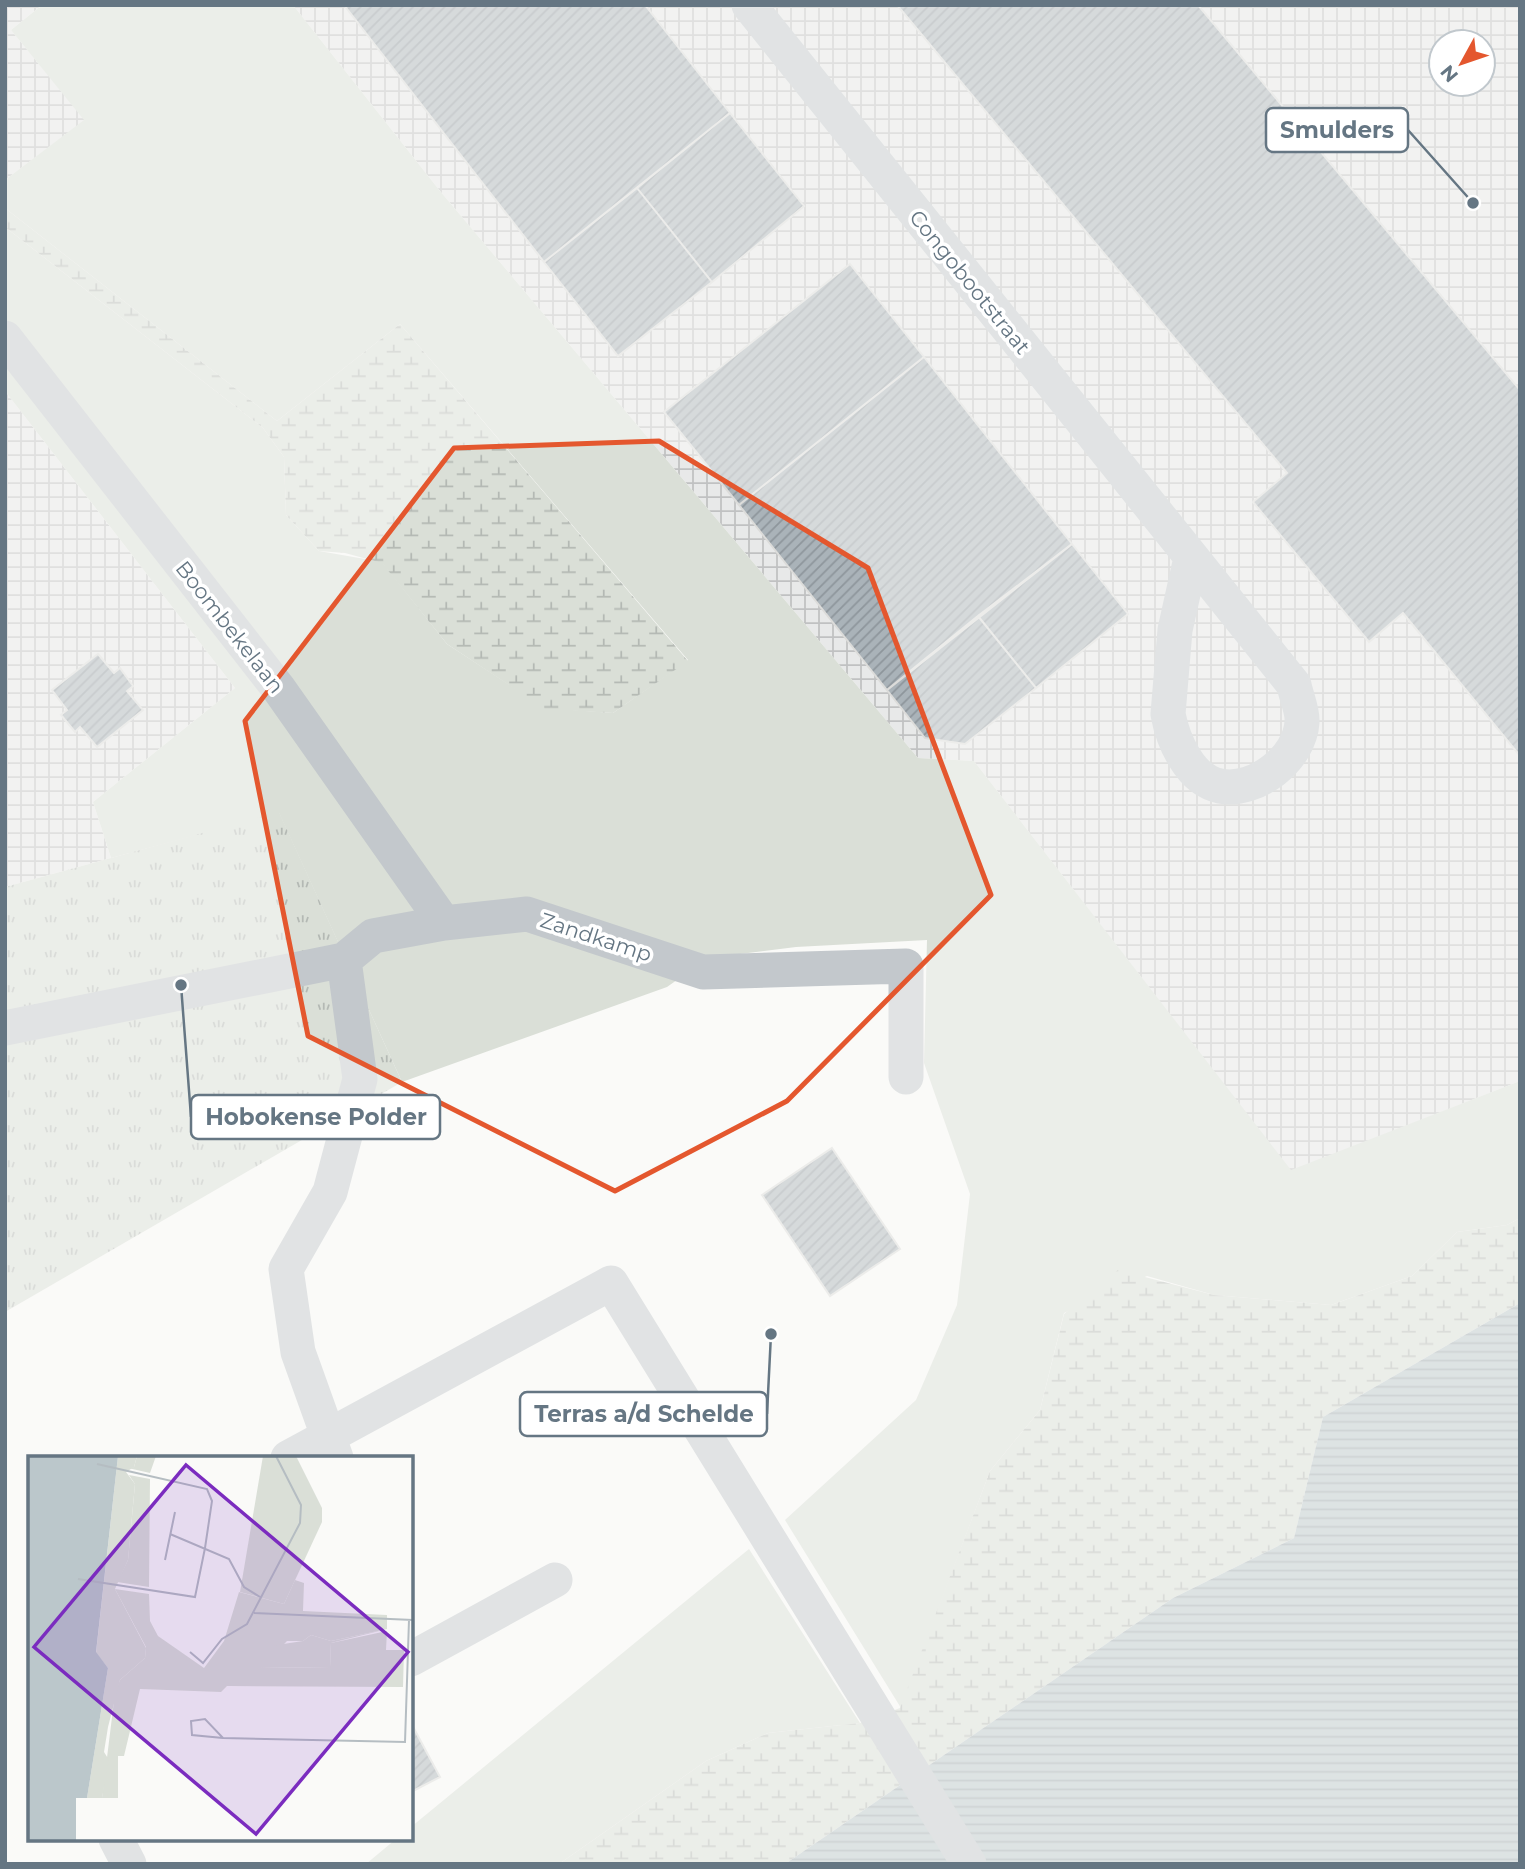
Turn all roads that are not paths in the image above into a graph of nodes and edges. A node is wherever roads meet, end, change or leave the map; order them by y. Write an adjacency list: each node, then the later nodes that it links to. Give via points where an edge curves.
1 (749, 5): 3 (street, Congobootstraat)
2 (5, 338): 4 (street, Boombekelaan, via 279,689)
3 (1191, 558): 3 (street, Congobootstraat, via 1175,630 1170,727 1182,754 1208,780 1219,786 1241,784 1270,775 1294,750 1303,722 1294,685)
4 (444, 923): 5 (street, Zandkamp, via 373,936); 7 (street, Zandkamp, via 527,914 704,972 906,966)
5 (344, 960): 6 (street); 8 (street, via 360,1079 330,1192 286,1269 298,1352)
6 (5, 1028)
7 (906, 1076)
8 (332, 1446): 9 (street); 14 (street, via 611,1283)
9 (295, 1456)
10 (555, 1580): 11 (street)
11 (413, 1658)
12 (118, 1841): 13 (street)
13 (129, 1864)
14 (969, 1864)

